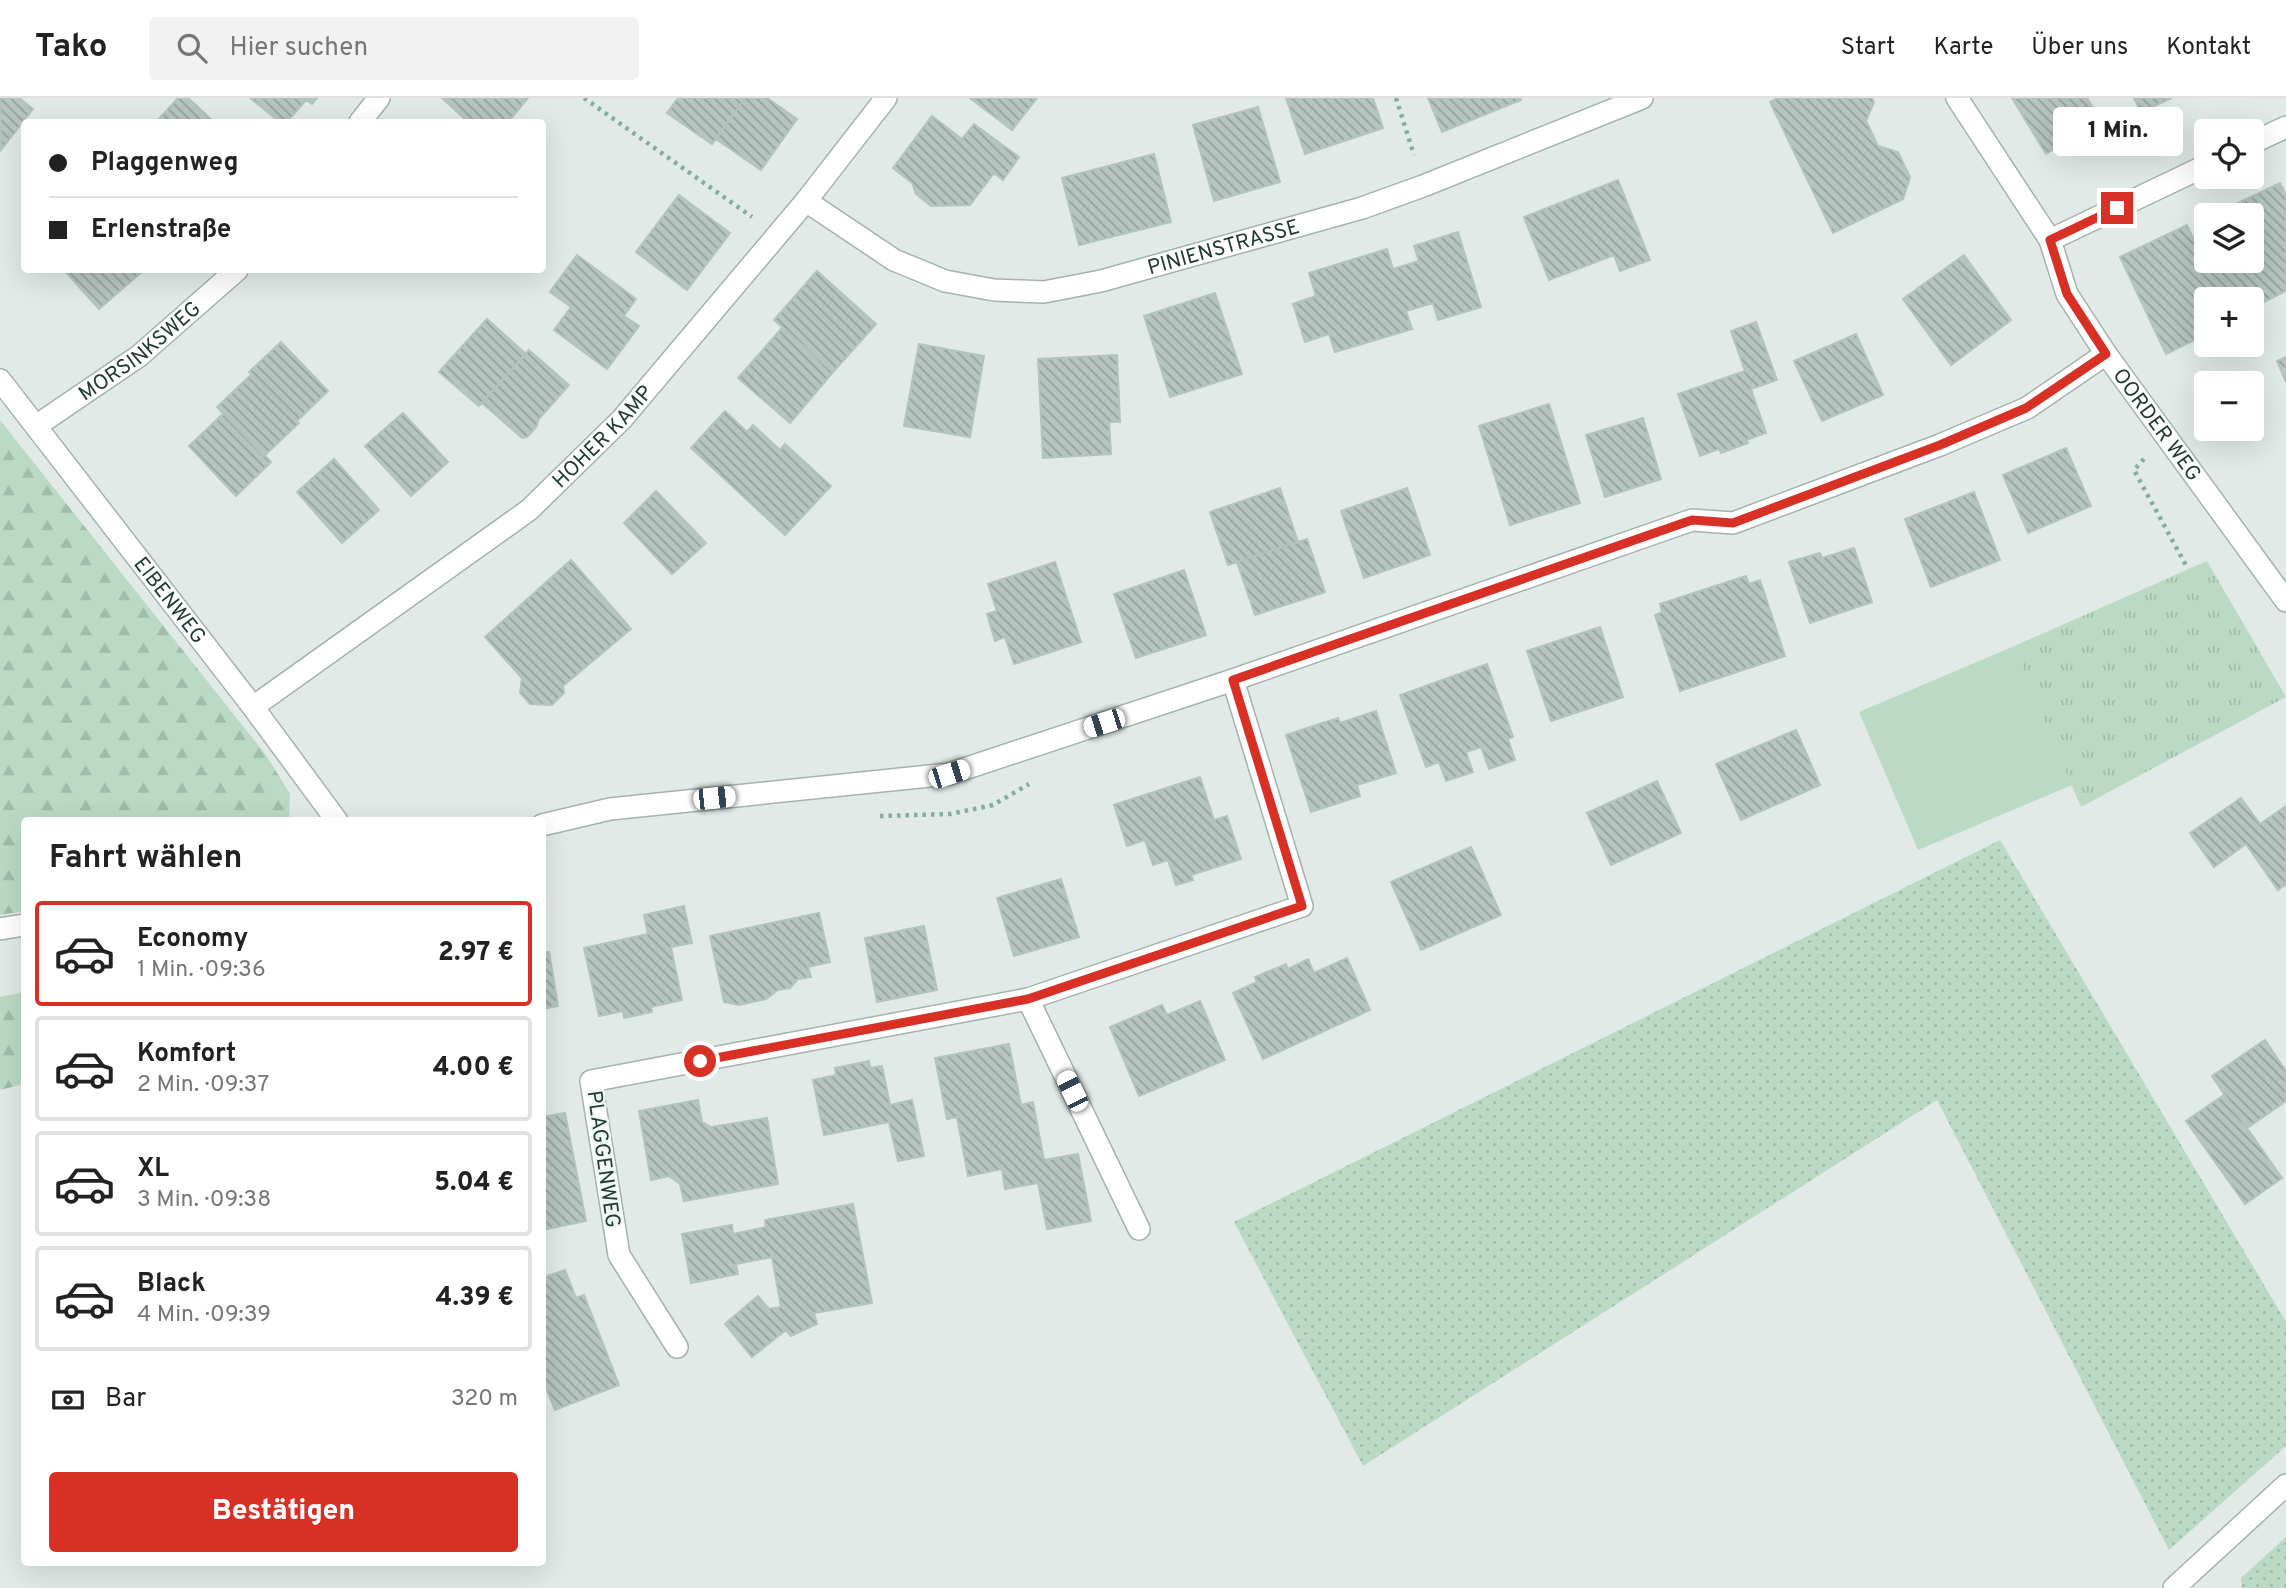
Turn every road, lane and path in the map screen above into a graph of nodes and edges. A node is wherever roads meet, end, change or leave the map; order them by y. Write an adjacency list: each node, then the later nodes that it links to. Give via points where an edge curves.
1 (379, 98): 7 (street)
2 (584, 98): 13 (path)
3 (886, 98): 12 (street, HOHER KAMP)
4 (1395, 98): 11 (path)
5 (1642, 98): 11 (street, PINIENSTRASSE)
6 (1957, 98): 14 (street, OORDER WEG)
7 (362, 119)
8 (2286, 127): 9 (street)
9 (2264, 137)
10 (2194, 171): 14 (street)
11 (1423, 186): 12 (street, PINIENSTRASSE, via 1362,208 1101,281 1044,292 994,290 945,281 894,260)
12 (806, 201): 13 (street, HOHER KAMP)
13 (778, 235): 23 (street, HOHER KAMP, via 622,419 529,510)
14 (2050, 240): 16 (street, OORDER WEG, via 2067,294)
15 (234, 273): 18 (street, MORSINKSWEG, via 139,356)
16 (2106, 354): 19 (street, OORDER WEG); 22 (street, via 2026,408 1733,523 1692,520)
17 (0, 380): 18 (street, EIBENWEG)
18 (36, 426): 23 (street, EIBENWEG)
19 (2166, 436): 20 (path, via 2134,470); 21 (street, OORDER WEG)
20 (2188, 569)
21 (2286, 601)
22 (1233, 680): 25 (street, via 949,774 610,809); 28 (street, PLAGGENWEG, via 1302,906)
23 (253, 707): 24 (street, EIBENWEG)
24 (334, 817)
25 (546, 824)
26 (21, 926): 27 (street)
27 (0, 929)
28 (1028, 999): 29 (street); 30 (street, PLAGGENWEG, via 591,1081 619,1255)
29 (1139, 1229)
30 (677, 1347)
31 (2286, 1485): 32 (street)
32 (2174, 1588)

